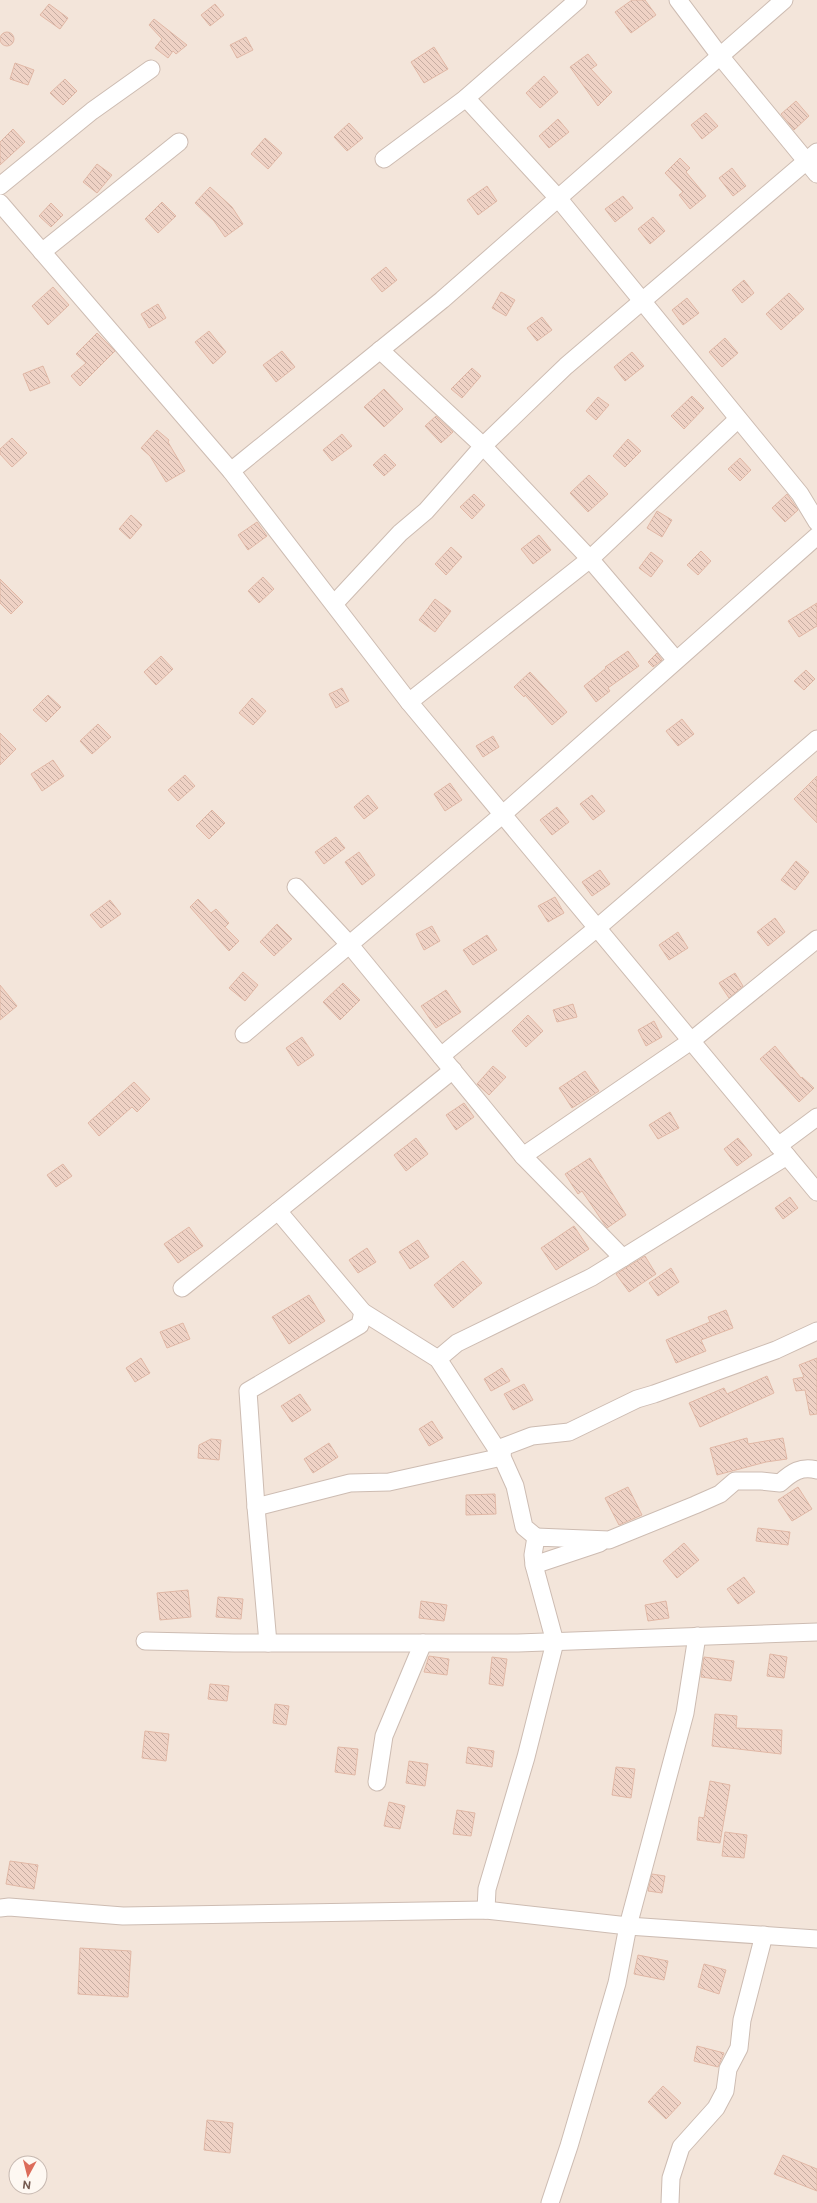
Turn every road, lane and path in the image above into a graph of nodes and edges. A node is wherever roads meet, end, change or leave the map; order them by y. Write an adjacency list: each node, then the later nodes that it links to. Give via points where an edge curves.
1 (578, 0): 6 (street)
2 (678, 0): 4 (street)
3 (784, 0): 4 (street)
4 (720, 56): 8 (street); 12 (street)
5 (151, 69): 11 (street, via 92,111)
6 (466, 98): 9 (street); 12 (street)
7 (179, 142): 14 (street)
8 (812, 156): 10 (street); 15 (street)
9 (384, 159)
10 (817, 174)
11 (0, 186)
12 (558, 198): 15 (street); 16 (street, via 442,300)
13 (0, 204): 14 (street)
14 (42, 252): 19 (street)
15 (643, 302): 17 (street); 18 (street, via 566,366)
16 (380, 350): 18 (street); 19 (street)
17 (738, 419): 20 (street, via 800,494); 22 (street)
18 (483, 446): 22 (street); 23 (street, via 426,511 400,533)
19 (231, 471): 23 (street)
20 (817, 522)
21 (817, 536): 24 (street)
22 (590, 559): 24 (street); 25 (street)
23 (334, 604): 25 (street)
24 (676, 660): 27 (street)
25 (409, 702): 27 (street)
26 (817, 739): 29 (street)
27 (502, 815): 29 (street); 31 (street)
28 (296, 887): 31 (street)
29 (597, 928): 33 (street); 34 (street)
30 (817, 939): 33 (street)
31 (349, 944): 32 (street); 34 (street)
32 (244, 1034)
33 (690, 1041): 37 (street); 38 (street)
34 (441, 1056): 35 (street)
35 (453, 1070): 38 (street); 40 (street)
36 (817, 1117): 37 (street)
37 (782, 1151): 39 (street); 41 (street)
38 (523, 1156): 41 (street)
39 (817, 1192)
40 (278, 1211): 42 (street); 43 (street)
41 (623, 1258): 45 (street, via 592,1277 457,1343)
42 (182, 1288)
43 (363, 1312): 45 (street); 48 (street, via 360,1325 248,1391)
44 (817, 1331): 46 (street, via 776,1350 637,1398 569,1432 532,1436 503,1446)
45 (438, 1359): 46 (street)
46 (502, 1457): 48 (street, via 388,1482 350,1483); 49 (street, via 515,1486 524,1527)
47 (817, 1470): 50 (street, via 806,1467 790,1474 780,1483 761,1480 735,1481 720,1494)
48 (256, 1507): 56 (street)
49 (536, 1537): 50 (street); 51 (street, via 532,1555)
50 (609, 1540): 51 (street)
51 (534, 1565): 55 (street)
52 (817, 1632): 53 (street)
53 (697, 1636): 55 (street); 61 (street, via 685,1713)
54 (145, 1641): 56 (street)
55 (555, 1642): 57 (street); 60 (street, via 526,1757 487,1889)
56 (268, 1643): 57 (street)
57 (423, 1644): 58 (street, via 384,1736)
58 (377, 1782)
59 (0, 1908): 60 (street, via 124,1916)
60 (486, 1910): 61 (street)
61 (628, 1926): 62 (street); 64 (street, via 617,1983)
62 (764, 1935): 63 (street); 65 (street, via 742,2020 739,2048 728,2069 725,2091 716,2108 681,2147 671,2178)
63 (817, 1939)
64 (550, 2203)
65 (670, 2203)

